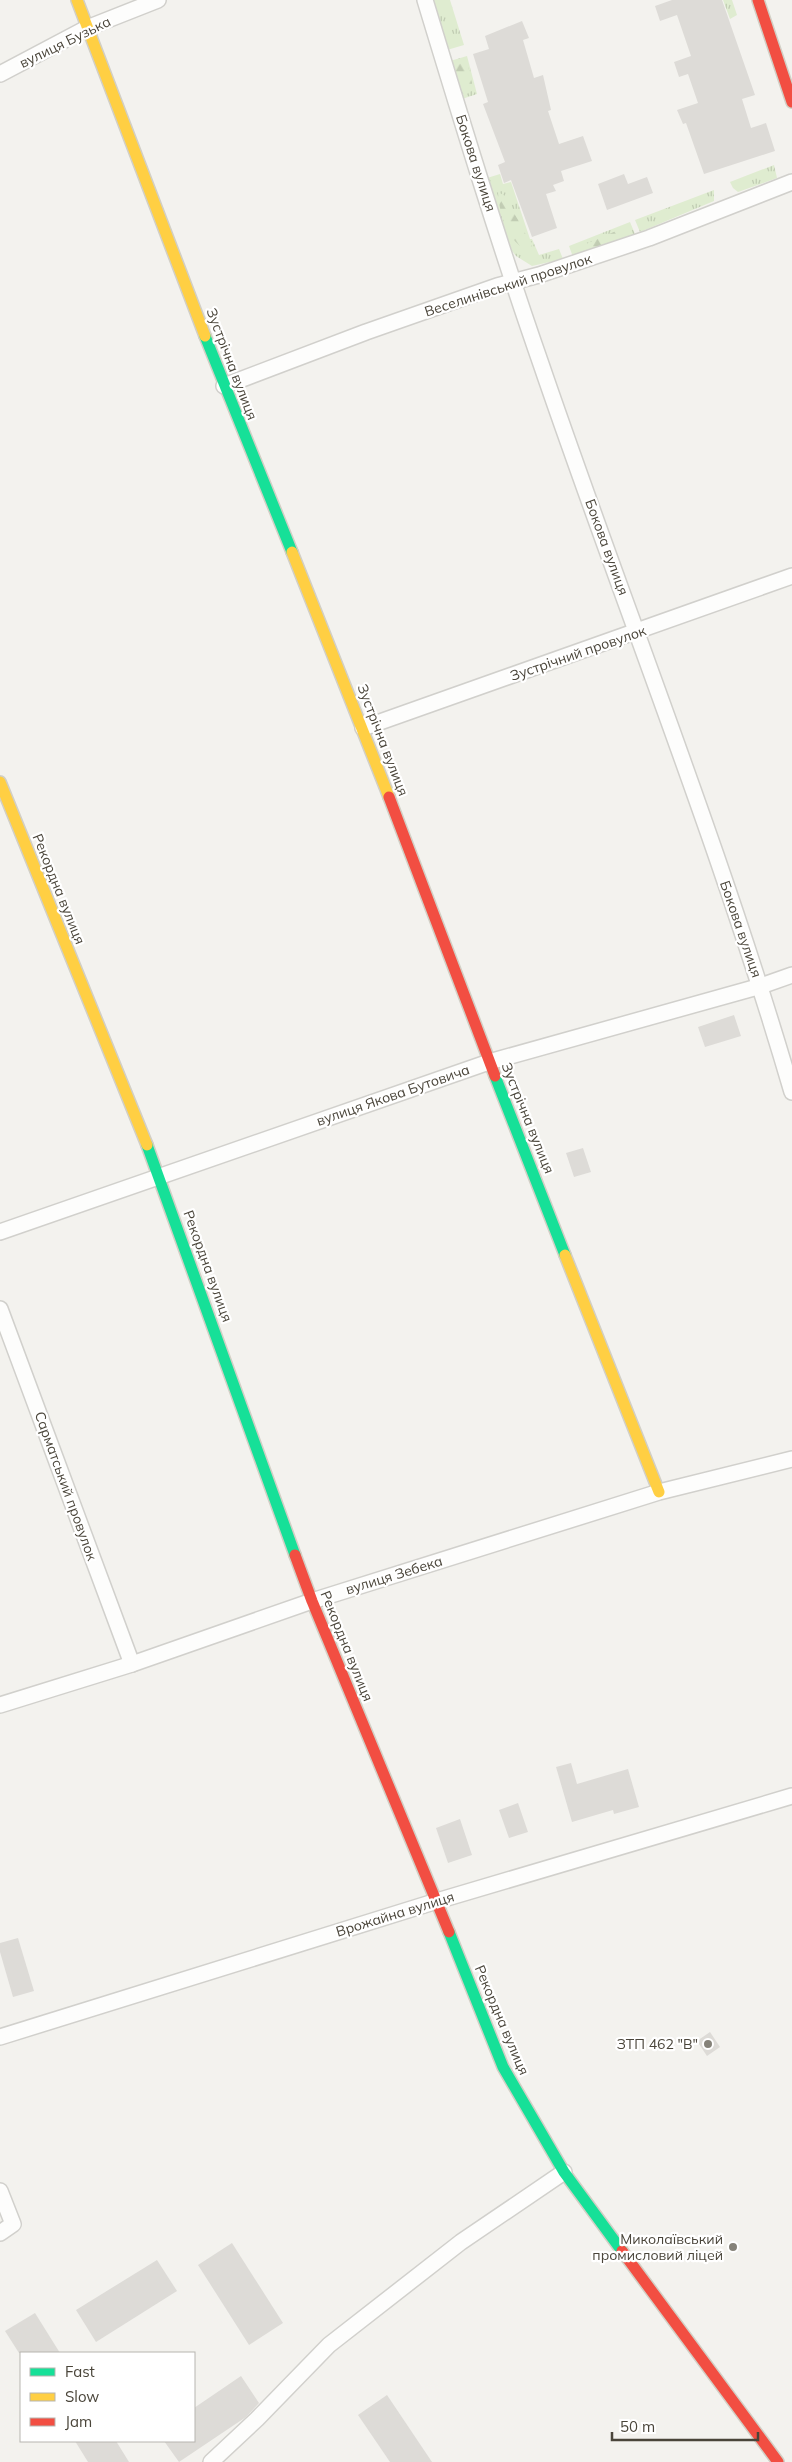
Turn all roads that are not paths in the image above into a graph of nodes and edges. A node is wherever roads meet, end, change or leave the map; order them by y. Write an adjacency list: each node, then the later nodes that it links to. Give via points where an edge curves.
1 (77, 0): 5 (main road, Зустрічна вулиця)
2 (158, 0): 5 (street, вулиця Бузька)
3 (425, 0): 9 (street, Бокова вулиця)
4 (758, 0): 7 (main road)
5 (87, 28): 6 (street, вулиця Бузька); 10 (main road, Зустрічна вулиця)
6 (0, 74)
7 (792, 102)
8 (792, 182): 9 (street, Веселинівський провулок, via 649,238)
9 (514, 282): 10 (street, Веселинівський провулок, via 366,332); 12 (street, Бокова вулиця)
10 (224, 386): 13 (main road, Зустрічна вулиця)
11 (792, 576): 12 (street, Зустрічний провулок)
12 (638, 632): 13 (street, Зустрічний провулок); 16 (street, Бокова вулиця)
13 (364, 728): 17 (main road, Зустрічна вулиця)
14 (0, 782): 19 (main road, Рекордна вулиця)
15 (792, 975): 16 (street, вулиця Якова Бутовича)
16 (761, 986): 17 (street, вулиця Якова Бутовича); 18 (street, Бокова вулиця)
17 (489, 1062): 19 (street, вулиця Якова Бутовича); 23 (main road, Зустрічна вулиця)
18 (792, 1092)
19 (160, 1176): 20 (street, вулиця Якова Бутовича); 24 (main road, Рекордна вулиця)
20 (0, 1232)
21 (0, 1309): 25 (street, Сарматський провулок)
22 (792, 1459): 23 (street, вулиця Зебека)
23 (659, 1492): 24 (street, вулиця Зебека)
24 (312, 1601): 25 (street, вулиця Зебека); 28 (main road, Рекордна вулиця)
25 (132, 1664): 26 (street, вулиця Зебека)
26 (0, 1705)
27 (792, 1796): 28 (street, Врожайна вулиця)
28 (437, 1901): 29 (street, Врожайна вулиця); 30 (main road, Рекордна вулиця, via 503,2067)
29 (0, 2037)
30 (564, 2172): 33 (street, via 461,2242 329,2345 257,2420); 34 (main road, Рекордна вулиця)
31 (0, 2191): 32 (street, via 13,2224)
32 (0, 2233)
33 (211, 2462)
34 (778, 2462)

